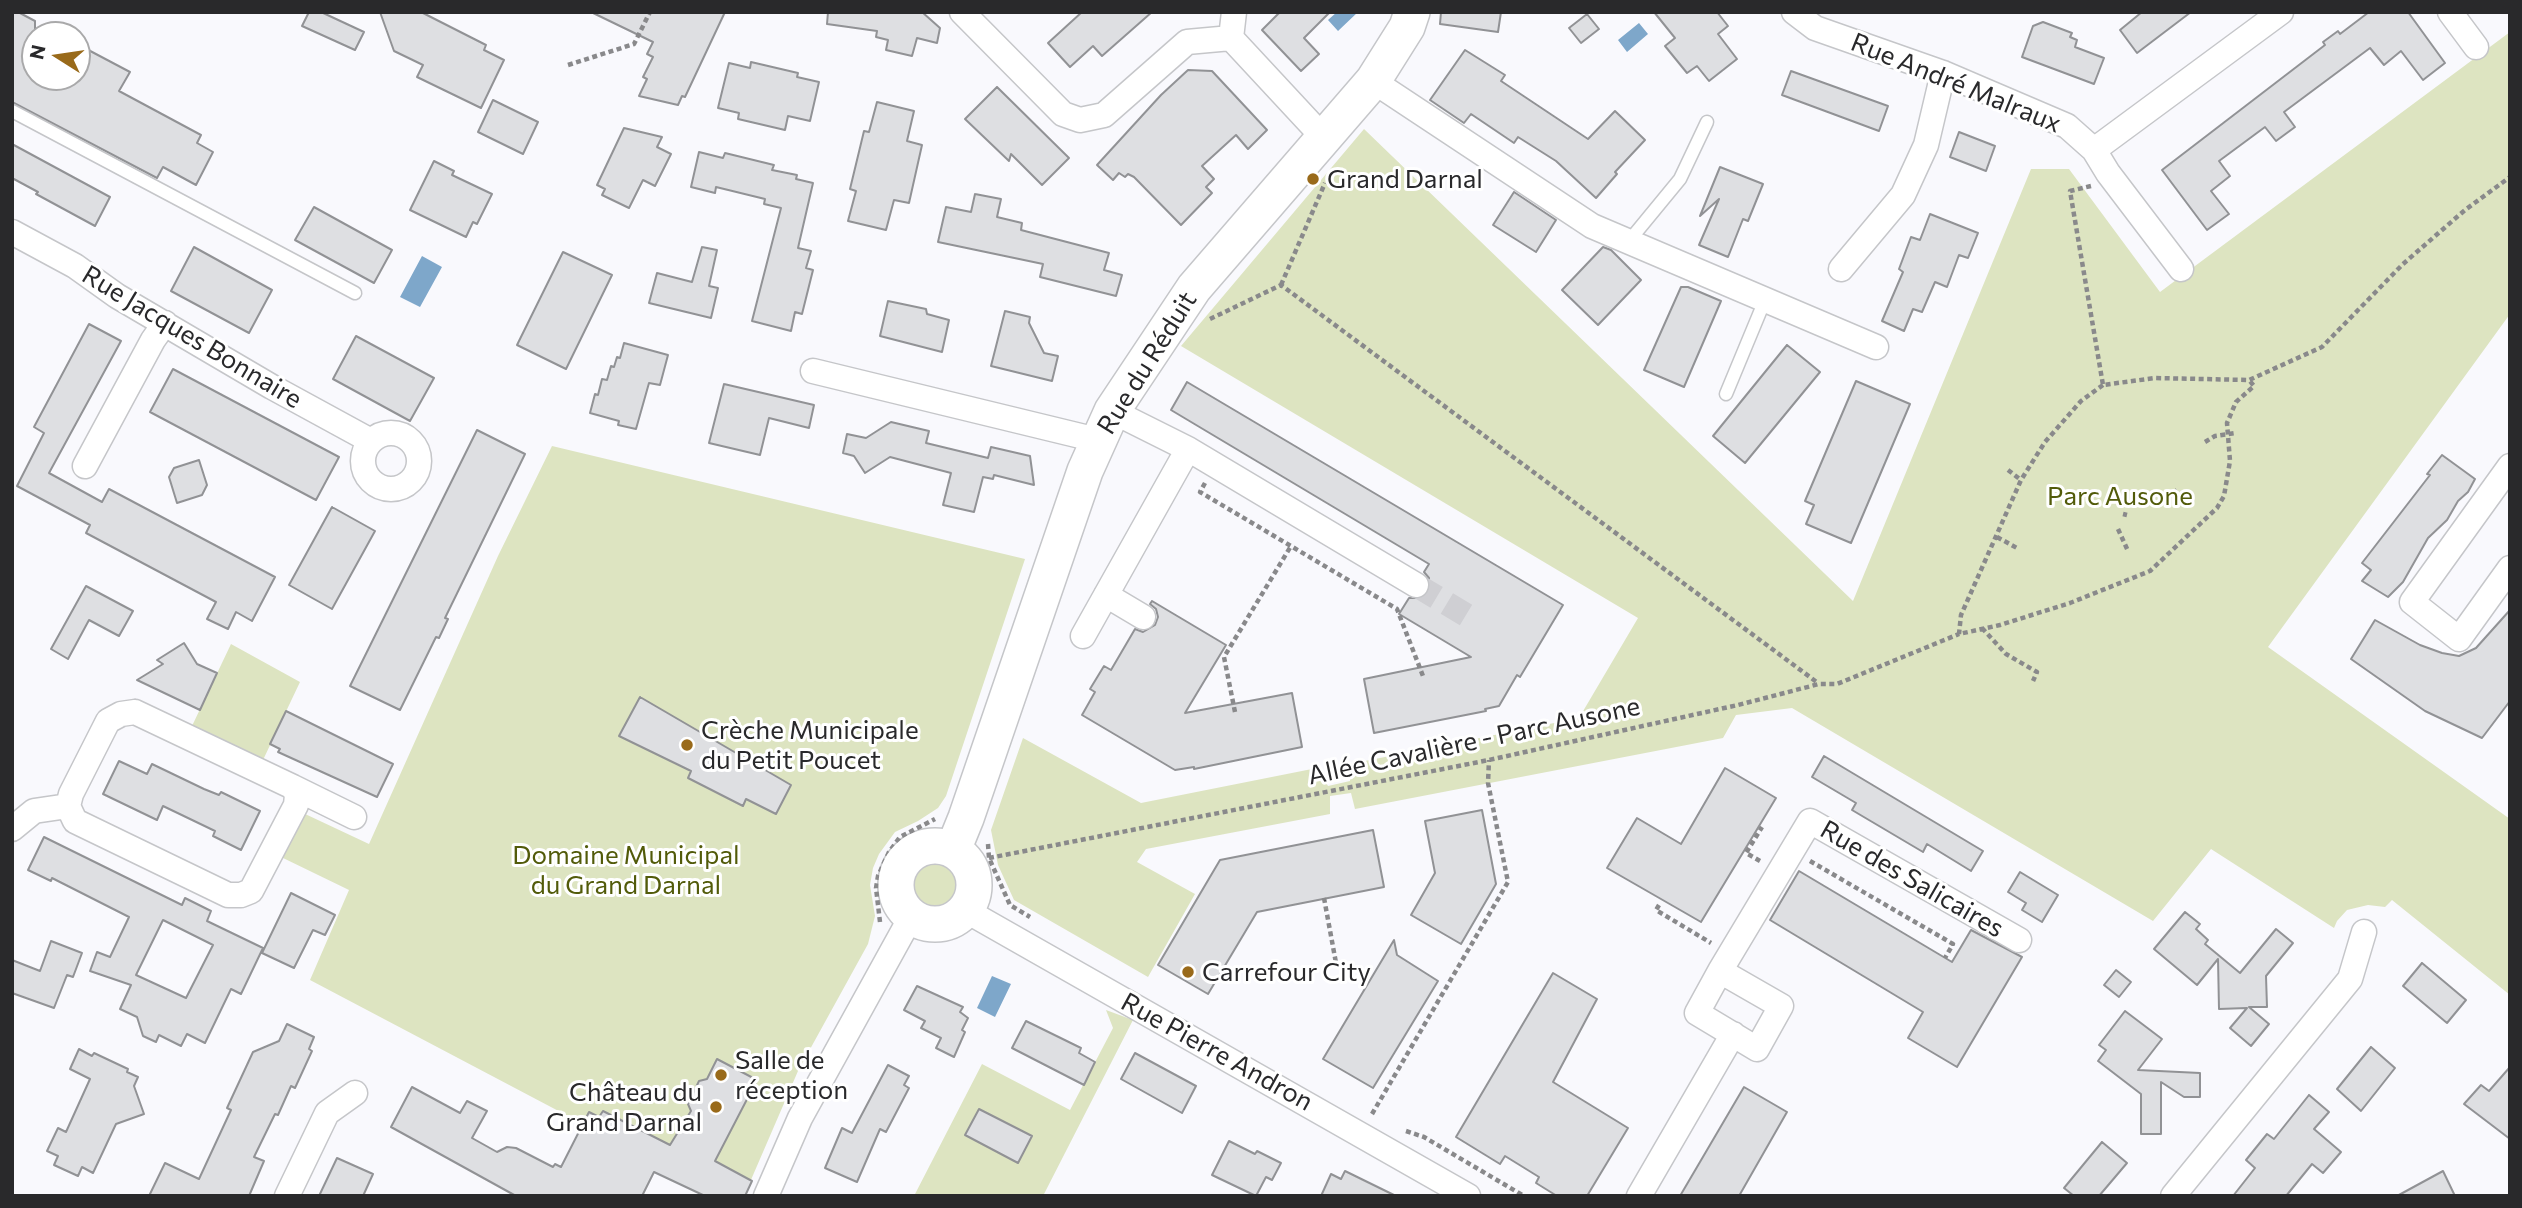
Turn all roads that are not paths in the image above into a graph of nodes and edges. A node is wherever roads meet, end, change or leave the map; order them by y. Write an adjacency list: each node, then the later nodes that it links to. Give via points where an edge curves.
1 (962, 12): 7 (street, via 1063,114 1080,120 1104,115 1187,42)
2 (1234, 12): 7 (street)
3 (1412, 12): 10 (street, Rue du Réduit)
4 (1794, 12): 9 (street, Rue André Malraux, via 1815,28)
5 (2281, 12): 14 (street)
6 (2450, 12): 8 (street)
7 (1231, 38): 13 (street)
8 (2476, 47)
9 (1942, 73): 14 (street, Rue André Malraux, via 2067,126); 17 (street, via 1926,145 1903,195)
10 (1373, 81): 13 (street, Rue du Réduit); 16 (street, via 1592,226)
11 (12, 111): 19 (lane)
12 (1707, 122): 16 (lane, via 1680,179)
13 (1323, 137): 25 (street, Rue du Réduit, via 1194,288)
14 (2094, 150): 18 (street, Rue André Malraux)
15 (12, 232): 21 (street, Rue Jacques Bonnaire)
16 (1629, 241): 20 (street)
17 (1841, 269)
18 (2180, 269)
19 (355, 293)
20 (1765, 300): 22 (street); 24 (lane)
21 (165, 323): 26 (street, Rue Jacques Bonnaire); 28 (street)
22 (1876, 348)
23 (813, 372): 25 (street)
24 (1726, 394)
25 (1105, 426): 27 (street); 39 (street, Rue du Réduit)
26 (371, 441)
27 (1185, 455): 31 (street); 32 (street)
28 (85, 466)
29 (2510, 466): 30 (street, via 2412,602 2459,639)
30 (2510, 568)
31 (1416, 585)
32 (1106, 595): 33 (street); 34 (street)
33 (1143, 617)
34 (1083, 636)
35 (293, 787): 36 (street, via 135,712 108,721); 36 (street, via 296,805 251,891 241,895 228,895 75,821); 37 (street)
36 (68, 806): 38 (street, via 34,811)
37 (354, 817)
38 (12, 829)
39 (953, 850): 40 (street, via 973,877); 41 (street, via 919,848 902,863 895,885 897,897)
40 (965, 910): 41 (street, via 934,925); 49 (street, Rue Pierre Andron)
41 (911, 917): 48 (street, via 800,1118)
42 (2364, 932): 51 (street, via 2350,979)
43 (2019, 940): 44 (street, Rue des Salicaires, via 1810,821)
44 (1720, 971): 45 (street, Rue des Salicaires, via 1698,1013); 45 (street, Rue des Salicaires, via 1781,1006 1757,1049)
45 (1732, 1034): 50 (street)
46 (355, 1093): 47 (street, via 327,1113)
47 (287, 1196)
48 (766, 1196)
49 (1468, 1196)
50 (1639, 1196)
51 (2173, 1196)

